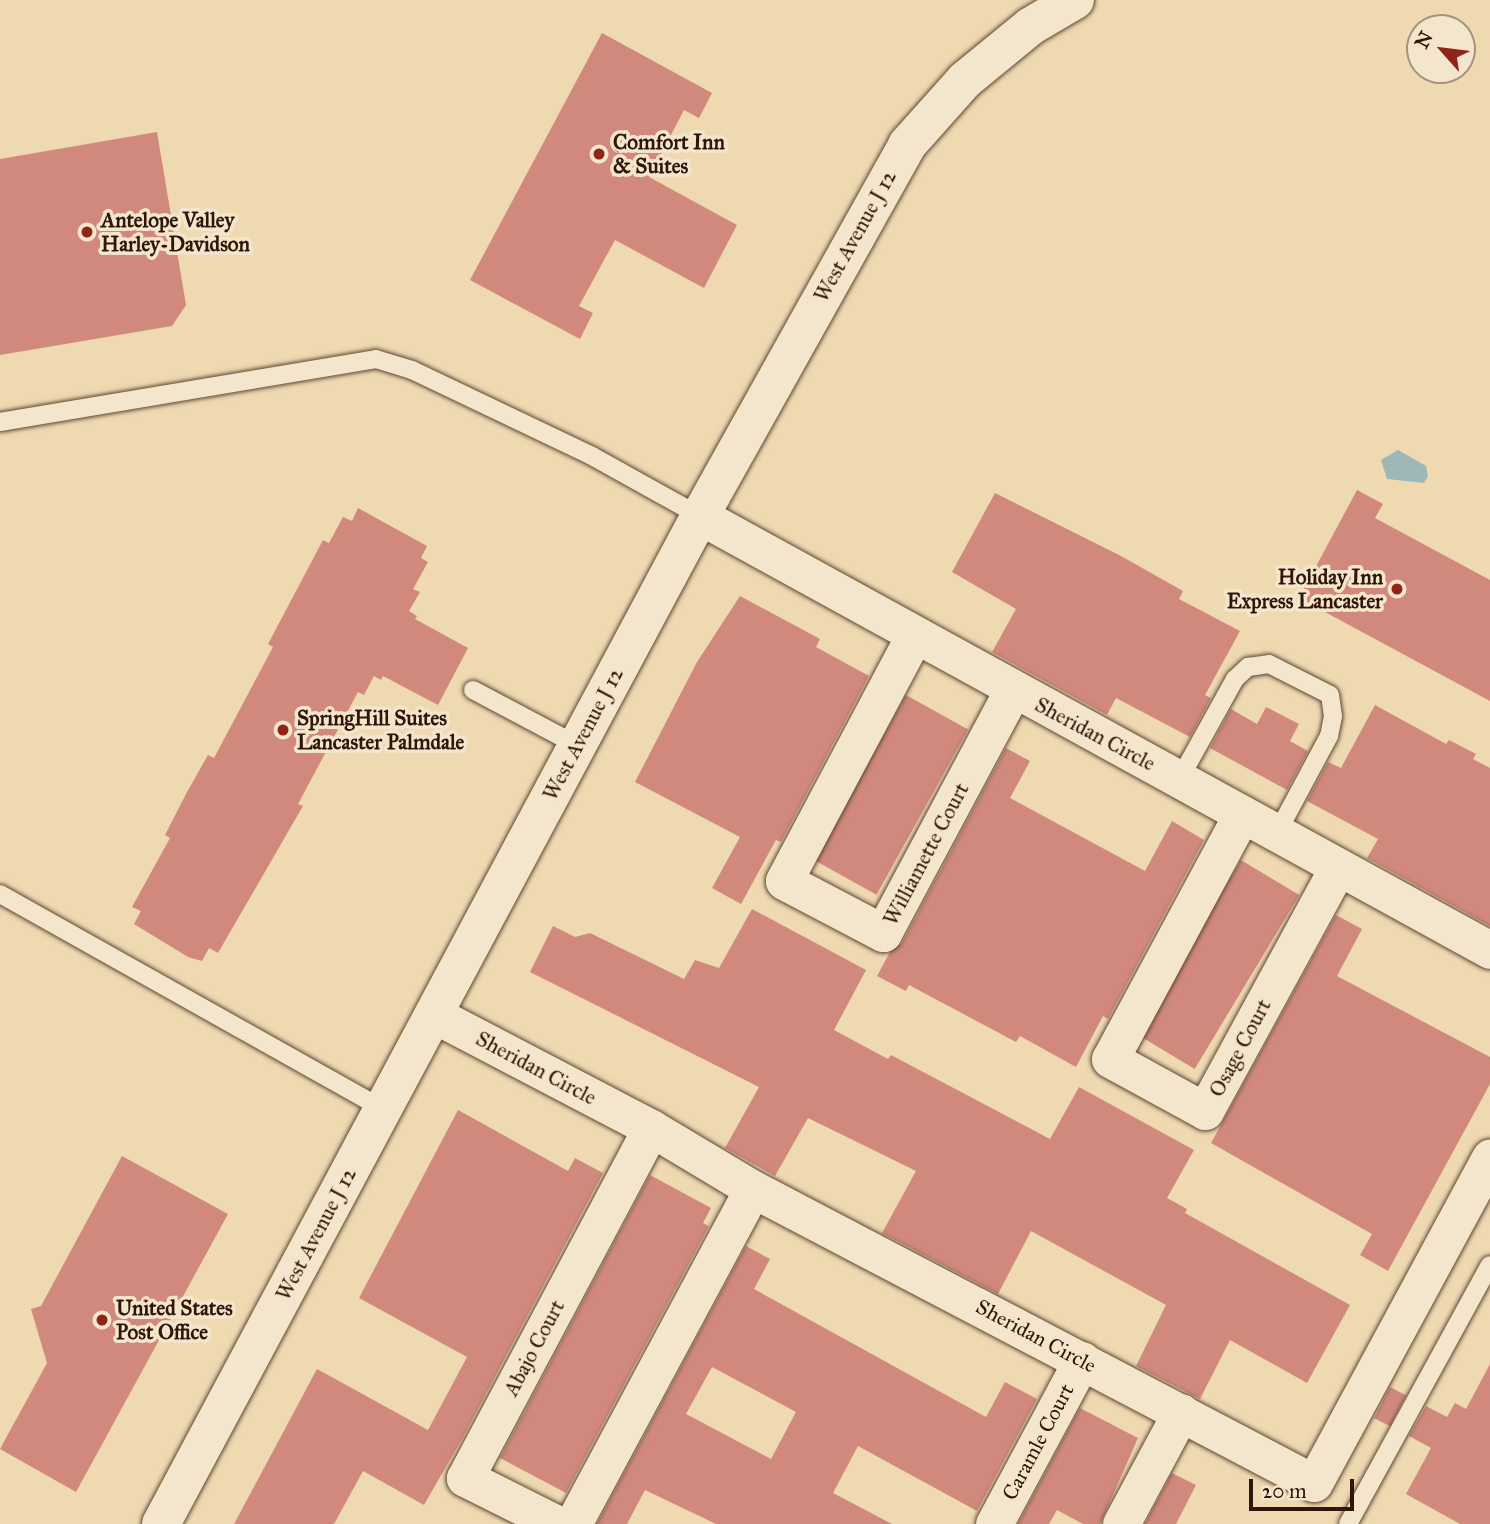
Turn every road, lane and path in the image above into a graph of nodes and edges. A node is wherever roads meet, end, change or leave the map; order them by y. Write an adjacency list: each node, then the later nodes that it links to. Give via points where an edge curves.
1 (1075, 0): 3 (street, West Avenue J 12, via 1031,26 965,80 907,145)
2 (0, 422): 3 (lane, via 376,359 412,370 592,456)
3 (700, 516): 4 (street, Sheridan Circle); 7 (street, West Avenue J 12)
4 (914, 636): 6 (street, Sheridan Circle); 6 (street, Williamette Court, via 784,881 883,933)
5 (473, 690): 7 (lane)
6 (1013, 690): 8 (street, Sheridan Circle)
7 (578, 745): 14 (street, West Avenue J 12)
8 (1179, 780): 9 (street, Sheridan Circle); 10 (lane, via 1235,679 1248,667 1269,664 1330,695 1333,716 1329,736)
9 (1242, 814): 10 (street, Sheridan Circle); 11 (street, Osage Court, via 1110,1059 1206,1111)
10 (1277, 833): 11 (street, Sheridan Circle)
11 (1338, 867): 13 (street, Sheridan Circle)
12 (0, 894): 15 (lane)
13 (1490, 950)
14 (433, 1014): 15 (street, West Avenue J 12); 16 (street, Sheridan Circle)
15 (383, 1109): 22 (street, West Avenue J 12)
16 (652, 1128): 18 (street, Sheridan Circle); 23 (street, Abajo Court, via 465,1478)
17 (1490, 1158): 21 (street, Sheridan Circle, via 1314,1483)
18 (753, 1189): 20 (street, Sheridan Circle); 24 (street)
19 (1490, 1265): 27 (lane)
20 (1082, 1360): 21 (street, Sheridan Circle); 25 (street, Caramle Court)
21 (1181, 1412): 26 (street)
22 (160, 1524)
23 (557, 1524)
24 (573, 1524)
25 (994, 1524)
26 (1121, 1524)
27 (1348, 1524)

